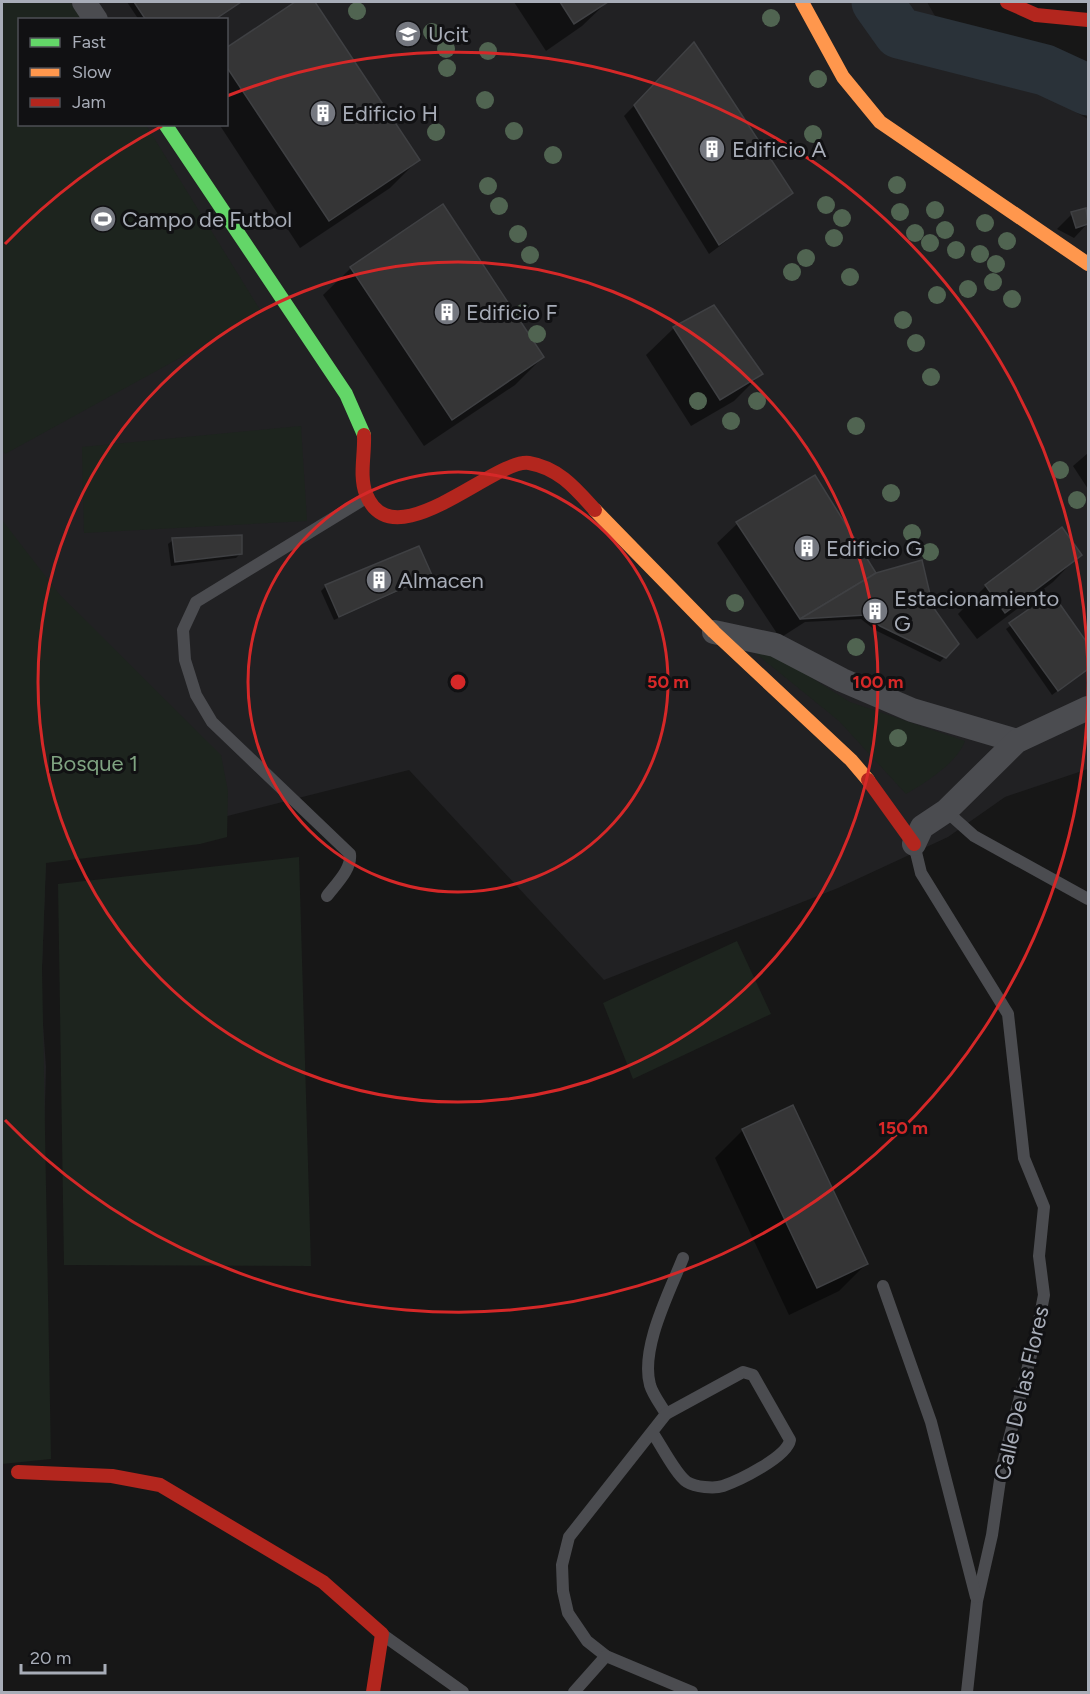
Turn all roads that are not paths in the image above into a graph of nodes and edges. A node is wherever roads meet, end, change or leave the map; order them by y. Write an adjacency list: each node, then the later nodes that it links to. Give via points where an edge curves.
1 (84, 2): 4 (street)
2 (802, 2): 7 (street, via 843,77 880,122)
3 (1007, 2): 5 (street, via 1036,15)
4 (95, 18)
5 (1089, 20)
6 (166, 126): 8 (street, via 346,394 364,433 362,474)
7 (1089, 264)
8 (367, 498): 9 (street, via 381,515 397,519 425,512 512,466 528,463 552,471 565,477 629,548); 14 (lane, via 196,602 183,630 185,660 196,695 212,722 350,854 351,862)
9 (714, 632): 11 (street, via 775,645 912,710); 13 (street, via 851,760)
10 (1089, 708): 11 (street)
11 (1017, 741): 12 (street)
12 (946, 811): 13 (street, via 922,826); 15 (lane, via 974,836)
13 (914, 844): 21 (lane, Calle De las Flores, via 921,873 1008,1014 1024,1158 1044,1207 1039,1256 1044,1295 1002,1466)
14 (327, 896)
15 (1089, 899)
16 (683, 1258): 18 (lane, via 651,1347 650,1385)
17 (884, 1286): 21 (lane, via 931,1422)
18 (666, 1414): 19 (lane); 19 (lane, via 749,1372 790,1440 789,1447 778,1458 722,1486 702,1486 686,1481)
19 (652, 1432): 23 (lane, via 569,1537 562,1565 568,1613 587,1641)
20 (18, 1472): 22 (street, via 112,1476 160,1485 323,1582)
21 (977, 1601): 28 (lane, Calle De las Flores)
22 (382, 1634): 24 (street); 25 (lane)
23 (606, 1656): 26 (lane); 27 (lane)
24 (373, 1692)
25 (463, 1692)
26 (574, 1692)
27 (692, 1692)
28 (967, 1692)

